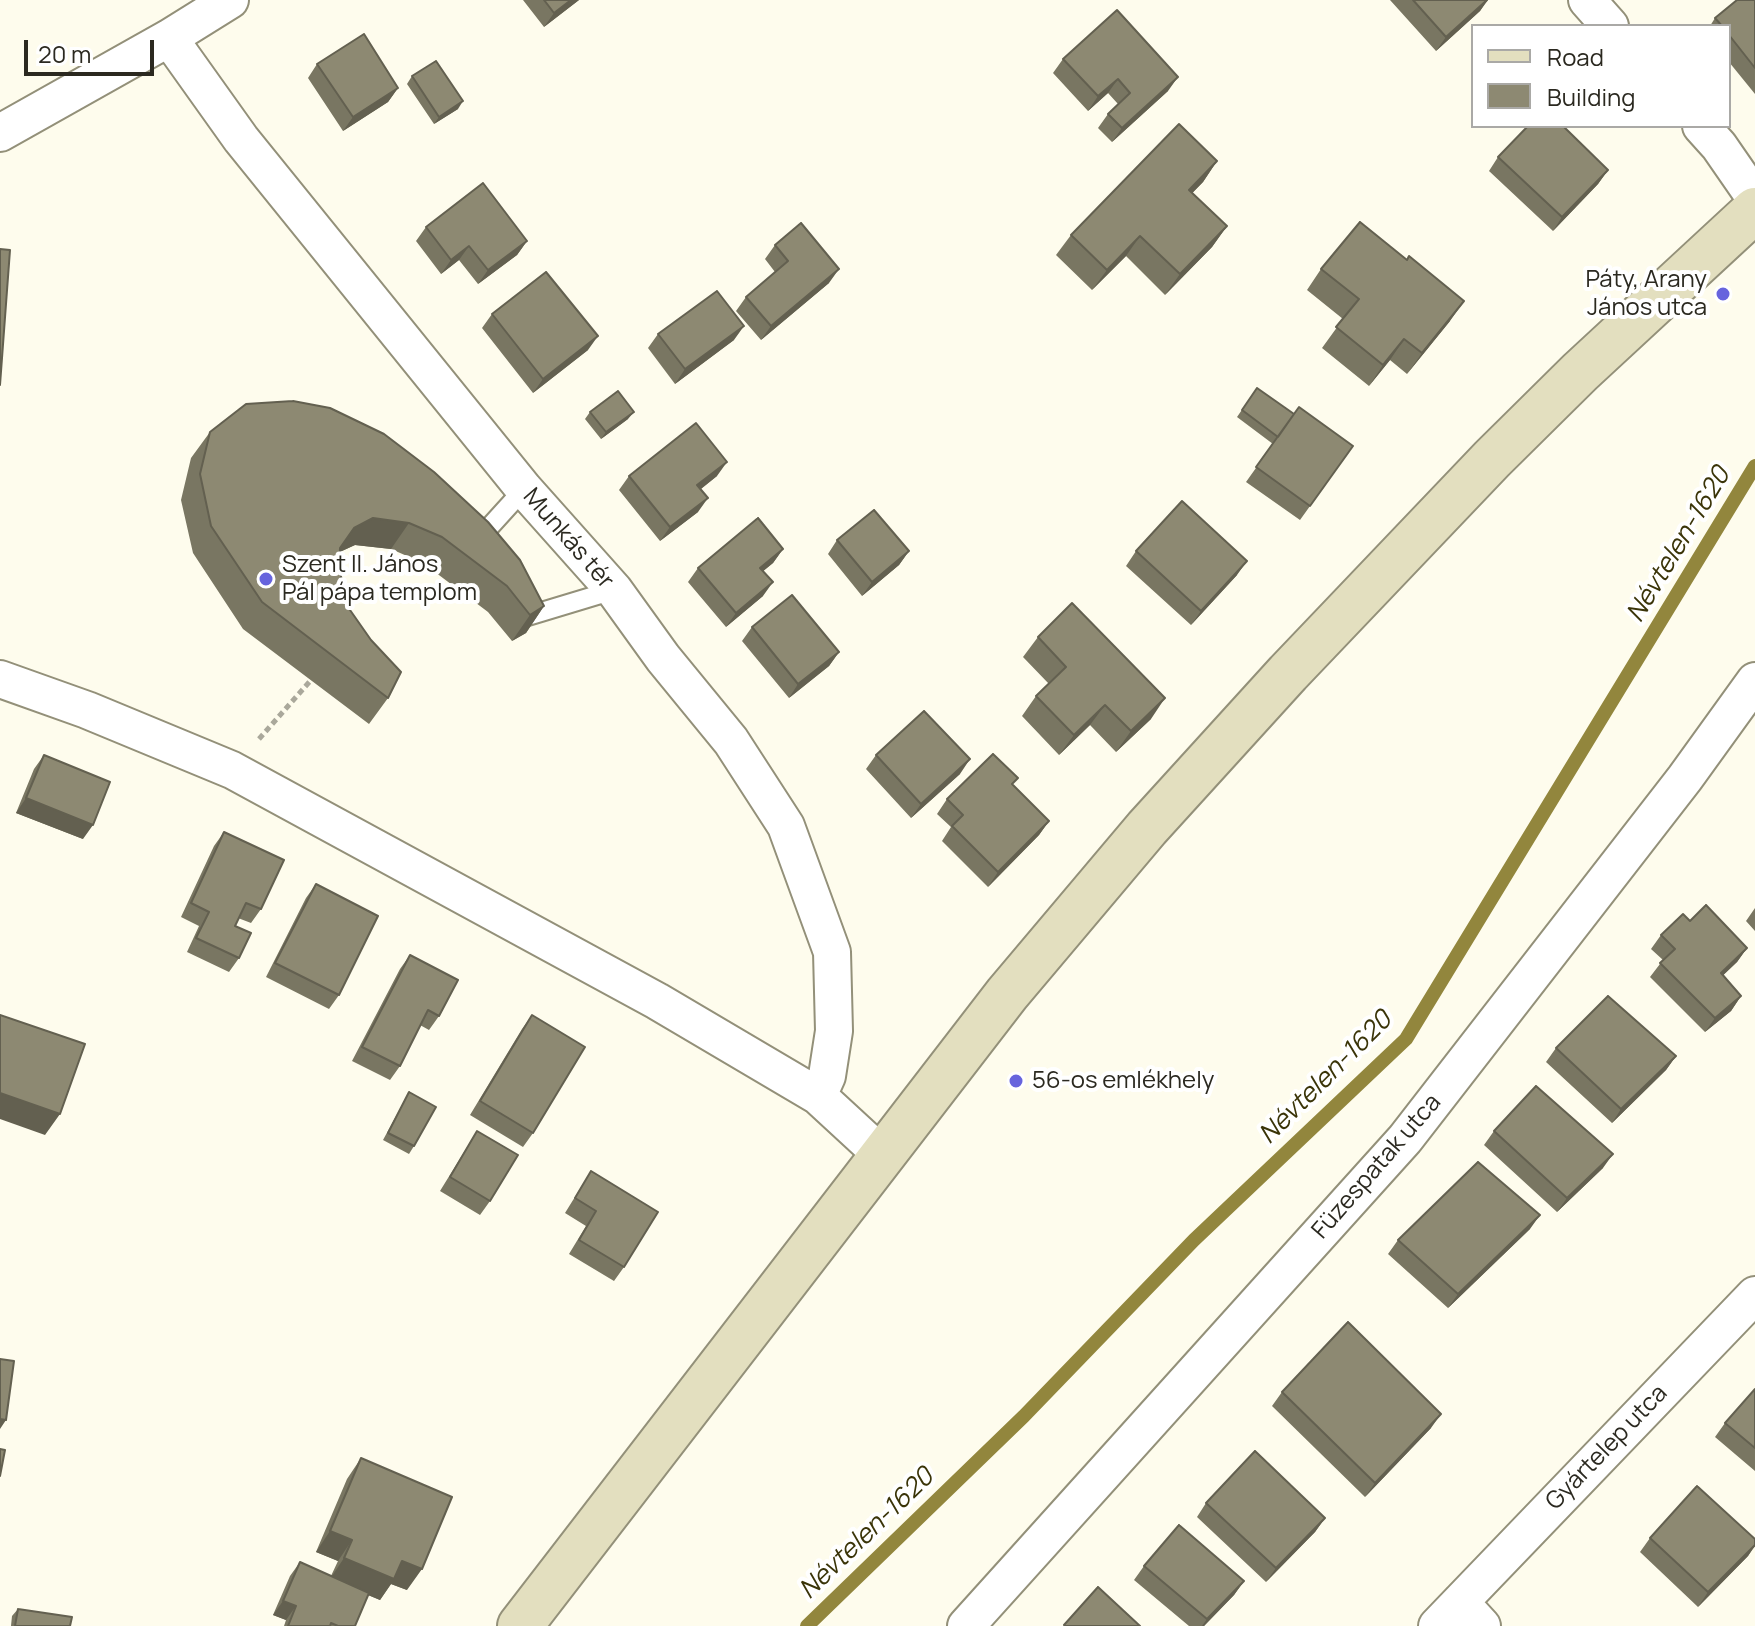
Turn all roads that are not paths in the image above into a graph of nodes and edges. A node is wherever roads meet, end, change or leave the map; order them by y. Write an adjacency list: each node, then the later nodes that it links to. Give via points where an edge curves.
1 (230, 0): 4 (street)
2 (1587, 0): 3 (street)
3 (1608, 24)
4 (169, 38): 6 (street); 9 (street, Munkás tér, via 241,139)
5 (1703, 128): 7 (street)
6 (0, 133)
7 (1755, 198)
8 (1755, 210): 16 (street, via 1492,459 1278,684 1007,994)
9 (524, 489): 10 (lane); 11 (street, Munkás tér)
10 (469, 549)
11 (614, 590): 12 (lane); 15 (street, Munkás tér, via 731,741 786,826 832,952 834,1031)
12 (518, 619)
13 (0, 679): 15 (street, via 232,770 657,1001)
14 (1755, 681): 20 (street, Füzespatak utca, via 1405,1139)
15 (818, 1096): 16 (street)
16 (882, 1155): 19 (street)
17 (1755, 1295): 18 (street, Gyártelep utca)
18 (1460, 1618)
19 (520, 1626)
20 (966, 1626)

